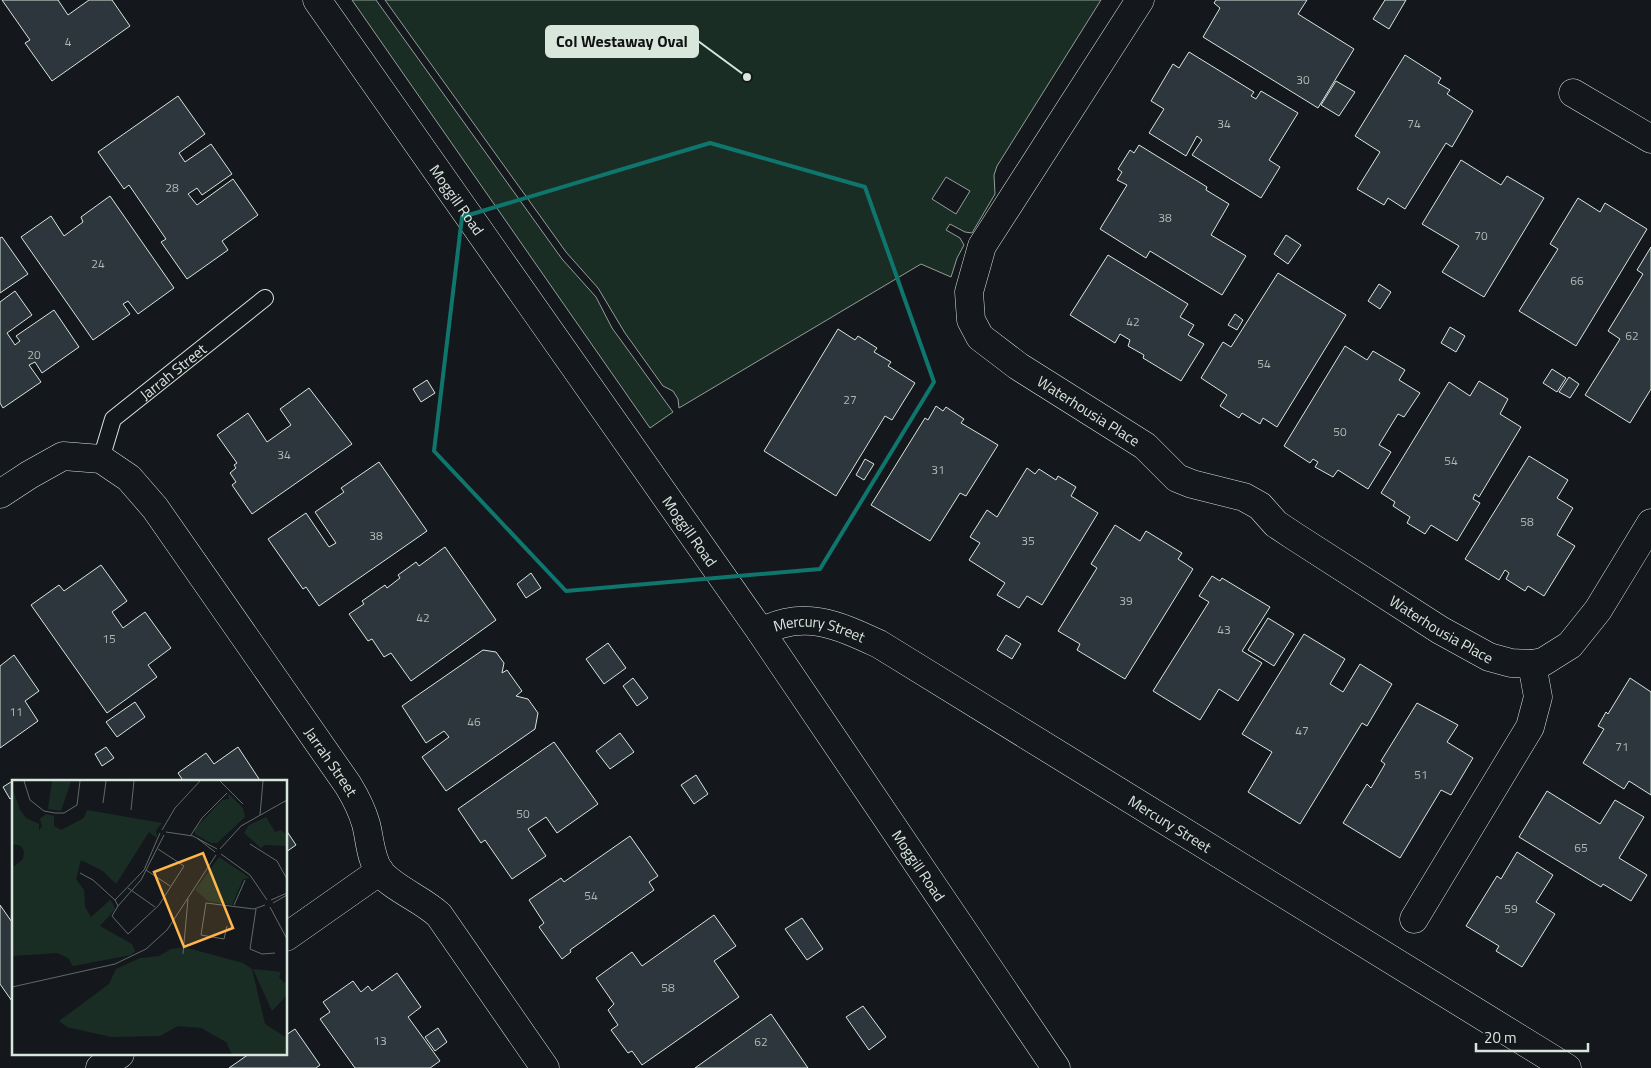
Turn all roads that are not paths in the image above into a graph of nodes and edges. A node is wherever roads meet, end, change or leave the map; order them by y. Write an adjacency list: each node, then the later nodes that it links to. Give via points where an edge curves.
1 (317, 0): 9 (street, Moggill Road)
2 (1140, 0): 10 (street, Waterhousia Place, via 982,246 969,292 971,320 980,337 1018,366 1145,446 1177,478 1244,497 1260,506 1276,524 1440,630 1489,657)
3 (1574, 93): 4 (street)
4 (1651, 139)
5 (265, 298): 6 (lane, Jarrah Street, via 113,419)
6 (101, 459): 7 (street, Jarrah Street, via 63,456); 11 (street, Jarrah Street, via 129,478 154,508 348,785 359,803 371,852)
7 (0, 494)
8 (1651, 523): 10 (street, Waterhousia Place, via 1598,610 1570,645 1543,662)
9 (761, 632): 17 (street, Moggill Road); 18 (street, Mercury Street, via 775,624 810,620 838,625 878,644)
10 (1532, 664): 12 (street, via 1538,697 1530,727)
11 (380, 871): 13 (street); 16 (street, Jarrah Street, via 439,915)
12 (1414, 919)
13 (288, 936)
14 (117, 1056): 15 (street)
15 (100, 1068)
16 (546, 1068)
17 (1056, 1068)
18 (1567, 1068)

